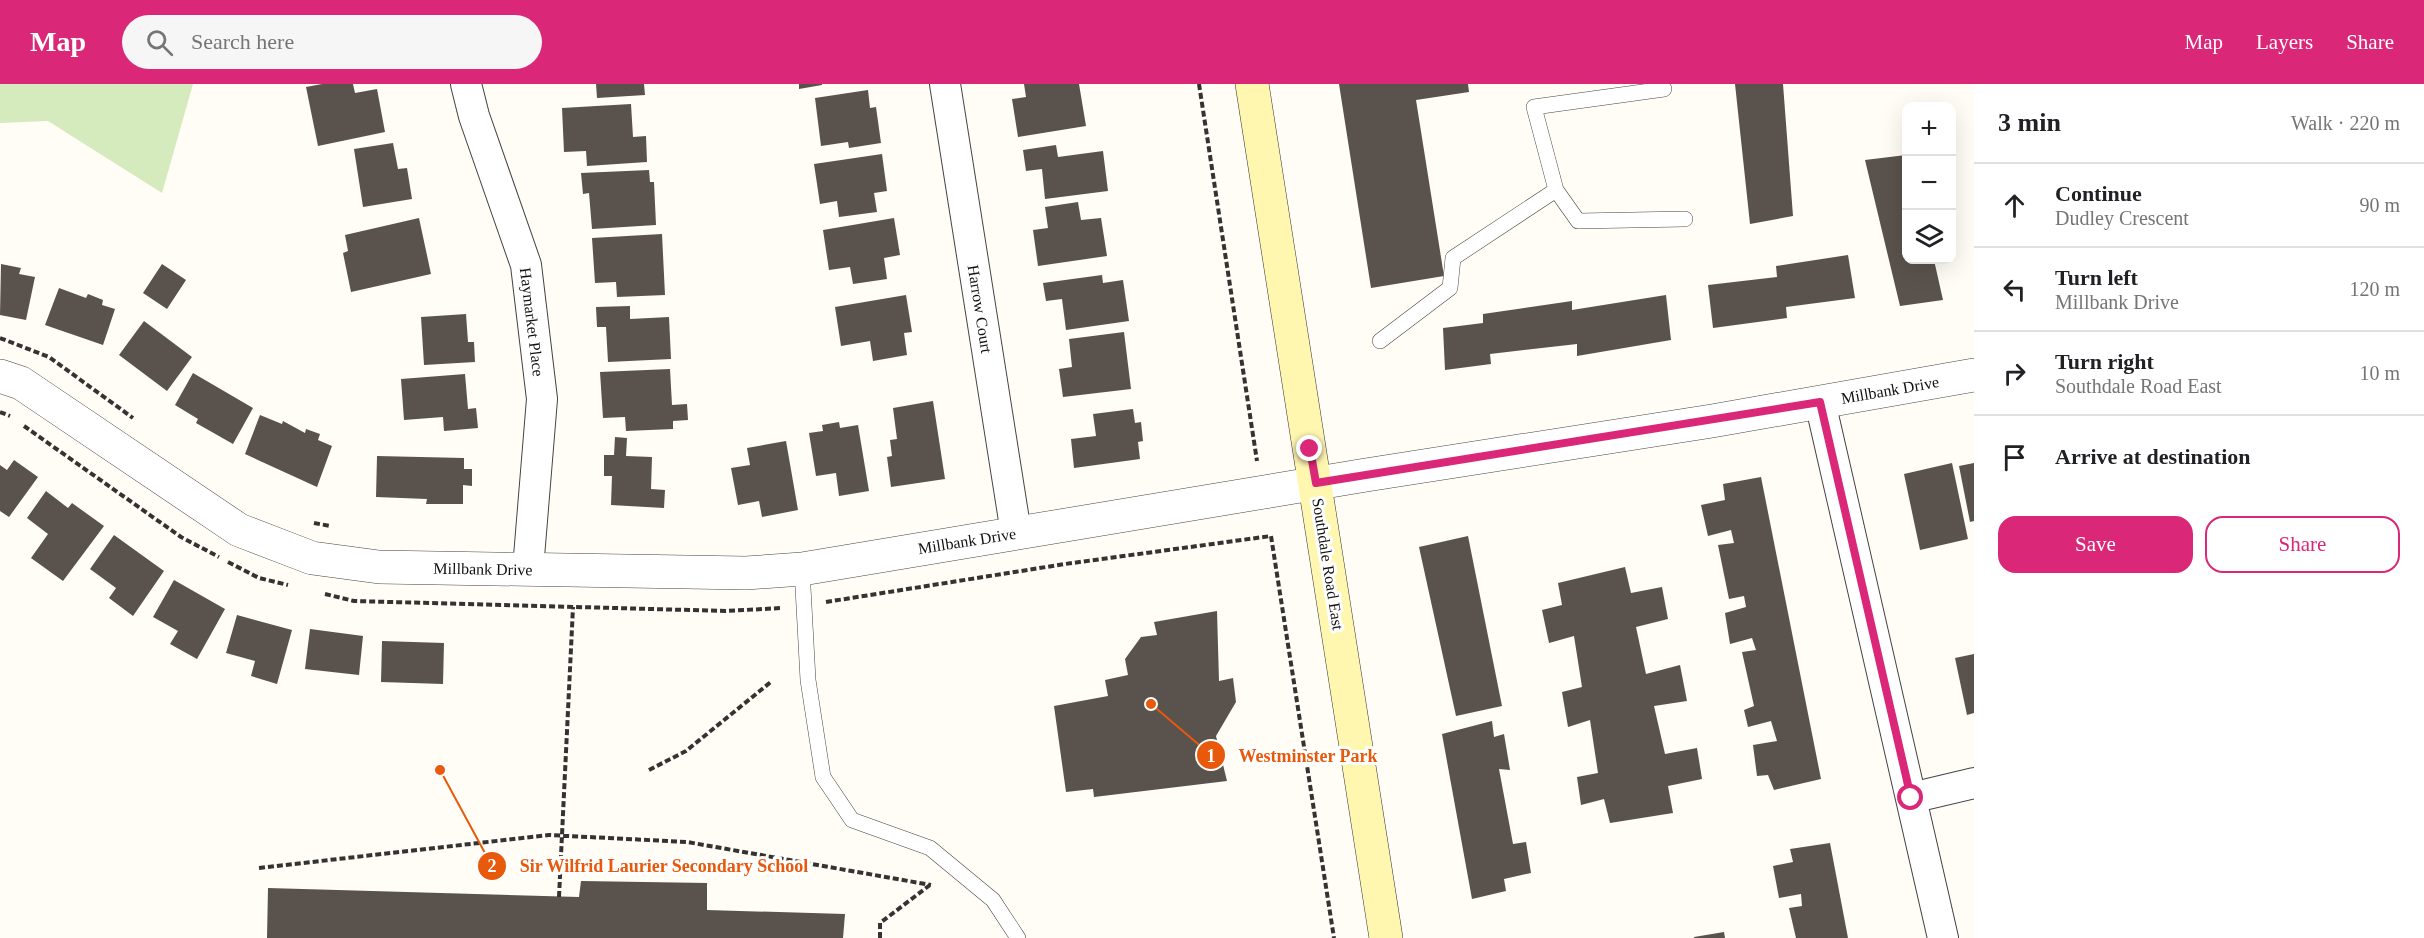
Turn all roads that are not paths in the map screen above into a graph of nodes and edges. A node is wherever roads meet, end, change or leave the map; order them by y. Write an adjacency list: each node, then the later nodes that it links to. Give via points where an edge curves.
1 (466, 84): 13 (street, Haymarket Place, via 526,265 542,399)
2 (945, 84): 12 (street, Harrow Court)
3 (1252, 84): 11 (main road, Southdale Road East)
4 (1664, 89): 5 (lane, via 1534,107)
5 (1556, 190): 6 (lane, via 1578,221); 7 (lane, via 1453,258 1450,288)
6 (1685, 219)
7 (1380, 341)
8 (1974, 375): 10 (street, Millbank Drive)
9 (0, 376): 13 (street, Millbank Drive, via 21,383 239,530 312,558 379,567)
10 (1820, 402): 11 (street, Millbank Drive); 16 (street)
11 (1316, 483): 12 (street, Millbank Drive); 18 (main road, Southdale Road East)
12 (1016, 533): 14 (street, Millbank Drive)
13 (528, 569): 14 (street, Millbank Drive, via 746,573)
14 (802, 569): 17 (lane, via 808,680 823,777 852,820 930,848 993,900)
15 (1974, 783): 16 (street)
16 (1911, 798): 19 (street)
17 (1018, 938)
18 (1386, 938)
19 (1942, 938)

